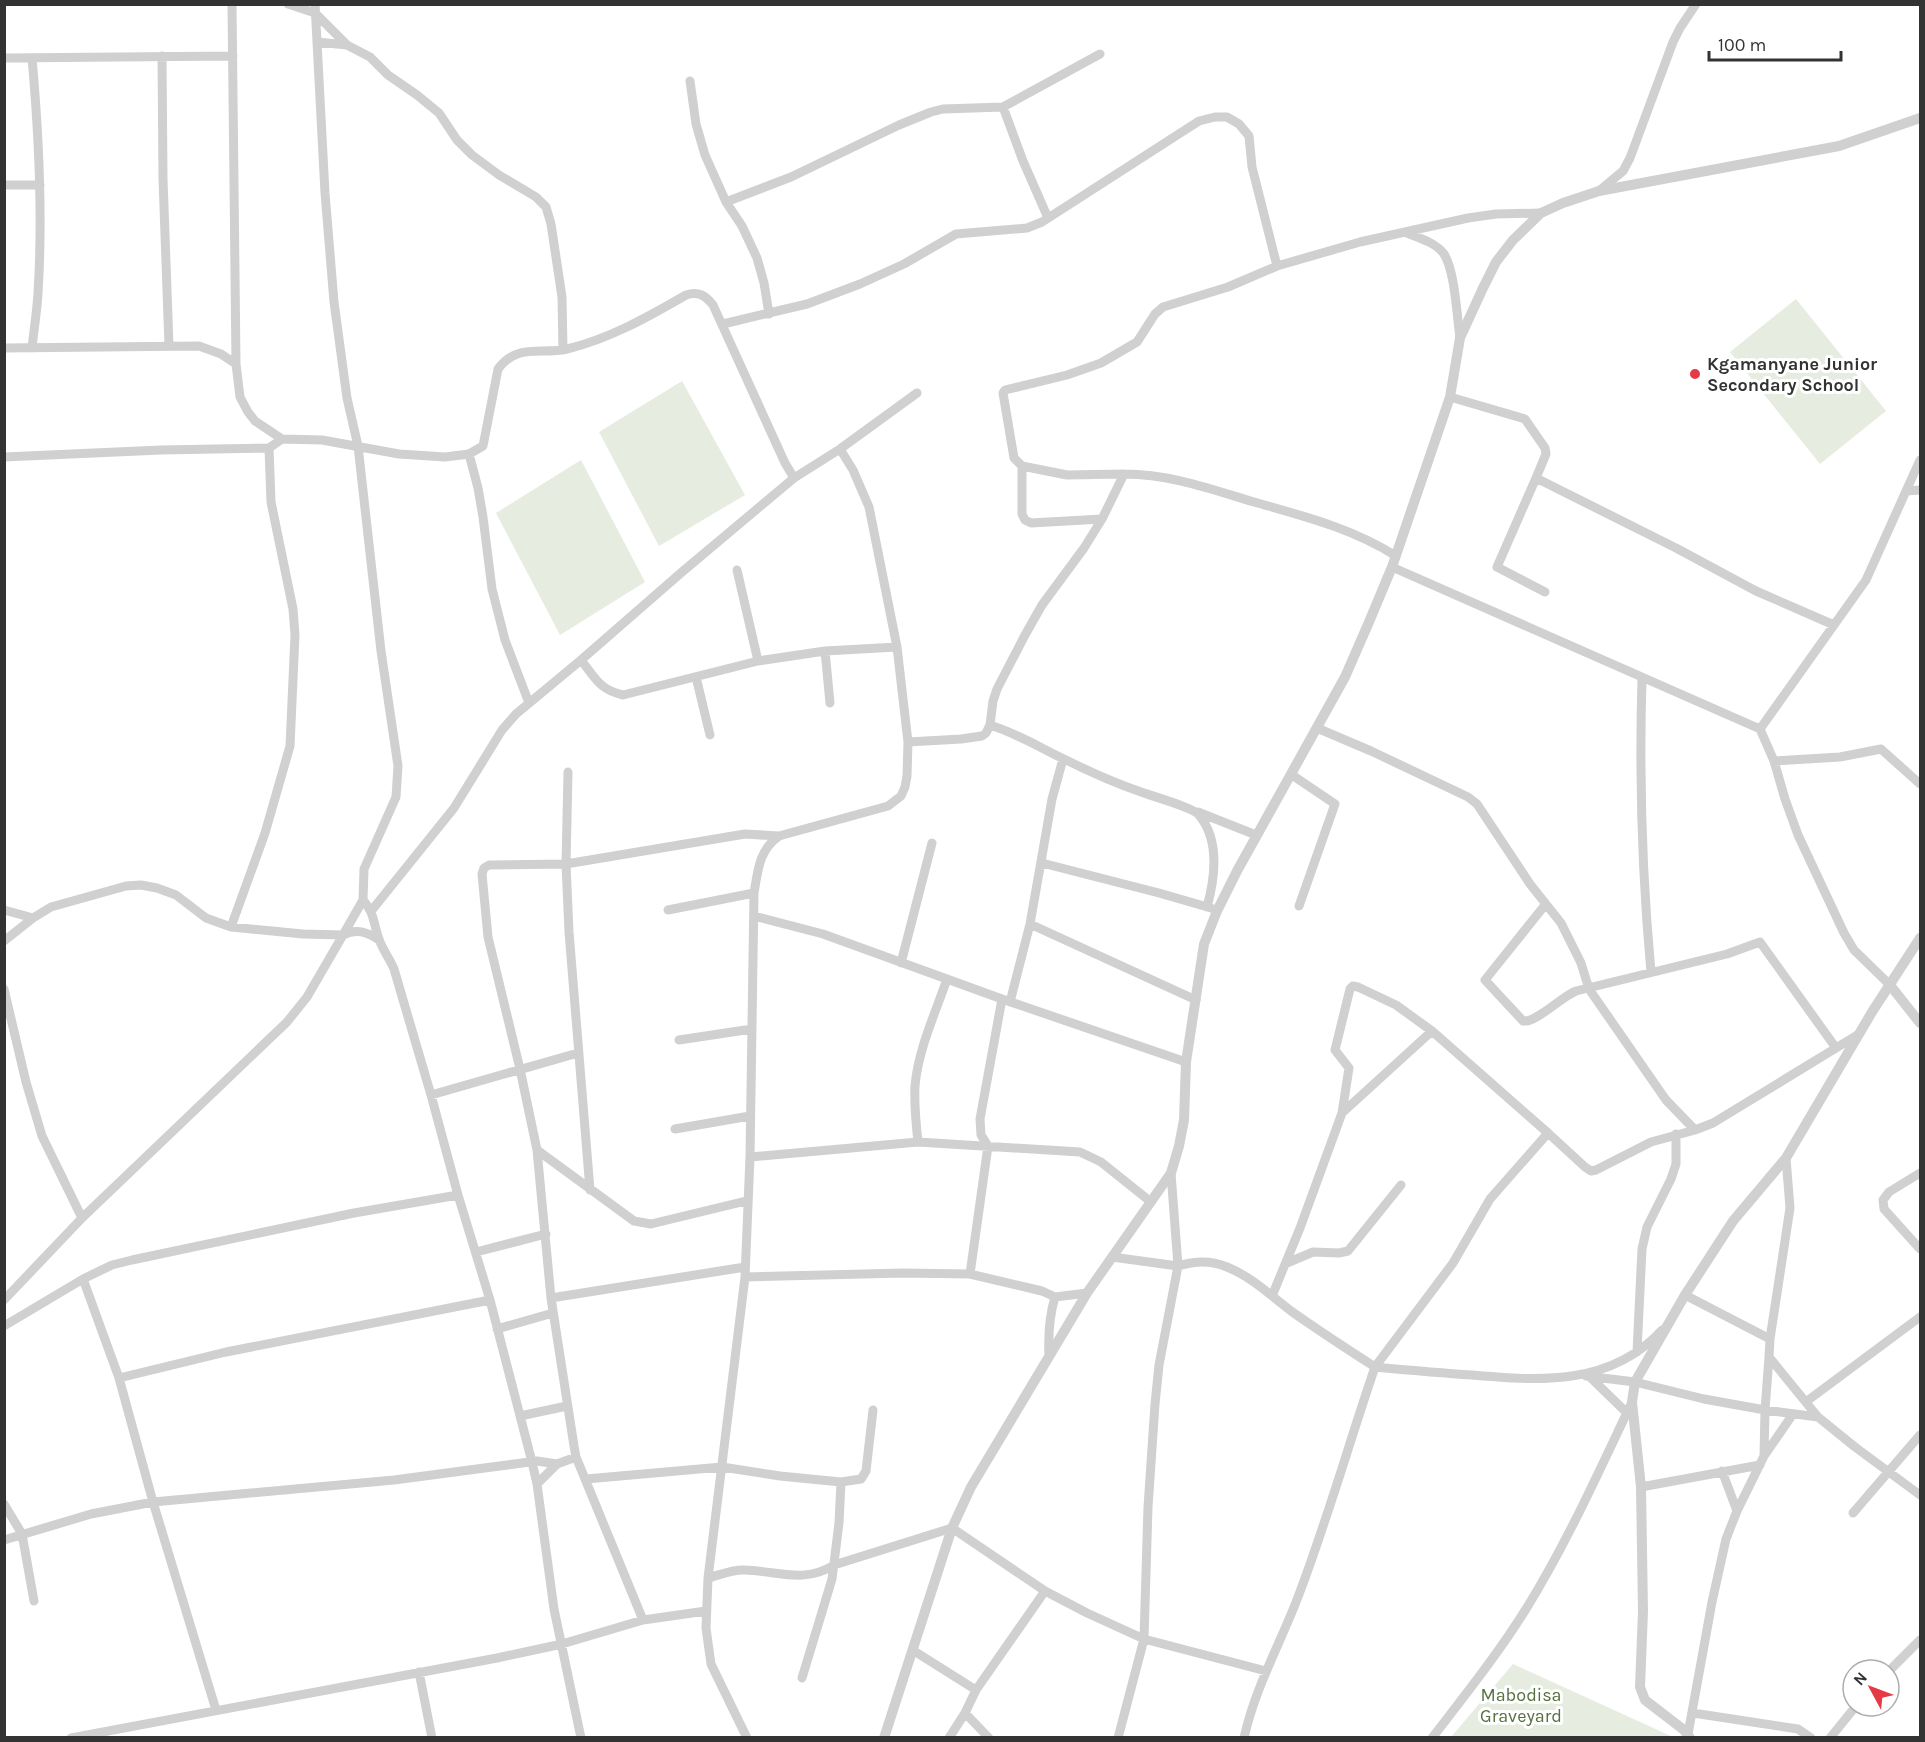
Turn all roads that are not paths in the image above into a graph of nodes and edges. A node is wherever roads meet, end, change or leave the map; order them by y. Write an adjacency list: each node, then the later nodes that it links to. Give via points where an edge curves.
1 (232, 4): 9 (street)
2 (288, 4): 4 (street)
3 (1696, 4): 17 (street, via 1674,42 1630,159 1623,171)
4 (315, 9): 5 (street); 6 (street)
5 (317, 42): 6 (street); 34 (street, via 334,302)
6 (347, 45): 29 (street, via 370,57 439,113 472,155 546,207 562,297)
7 (1101, 54): 13 (street)
8 (162, 56): 9 (street); 11 (street); 26 (street)
9 (233, 56): 30 (street)
10 (4, 58): 11 (street)
11 (32, 58): 16 (street)
12 (690, 81): 18 (street, via 705,155)
13 (1003, 107): 18 (street, via 931,112 791,177); 20 (street)
14 (1920, 118): 17 (street, via 1839,146)
15 (4, 185): 16 (street)
16 (40, 185): 28 (street, via 38,295)
17 (1599, 191): 19 (street)
18 (726, 202): 23 (street, via 757,258)
19 (1541, 213): 21 (street, via 1496,214); 25 (street, via 1496,262)
20 (1048, 218): 22 (street, via 1199,122 1227,117 1249,136 1252,167); 23 (street, via 1027,228 956,234 860,284)
21 (1407, 232): 22 (street); 25 (street, via 1443,253 1450,267)
22 (1277, 266): 40 (street, via 1228,287 1163,307 1137,342 1101,363 1005,390 1014,458)
23 (769, 314): 24 (street)
24 (723, 324): 29 (street, via 706,296 694,292 618,331); 42 (street)
25 (1460, 338): 32 (street)
26 (169, 346): 28 (street); 30 (street, via 199,346)
27 (4, 348): 28 (street)
28 (32, 348)
29 (563, 350): 37 (street, via 514,353 504,360 498,369 483,446)
30 (236, 364): 33 (street, via 240,397 248,412)
31 (917, 393): 36 (street)
32 (1450, 397): 43 (street, via 1525,419 1545,448); 47 (street)
33 (282, 439): 34 (street); 35 (street)
34 (358, 446): 37 (street, via 399,454); 77 (street, via 398,766 396,797 364,869)
35 (269, 448): 38 (street); 87 (street, via 271,502 295,627 290,746)
36 (840, 449): 42 (street); 52 (street, via 869,507)
37 (469, 454): 58 (street, via 483,517 492,589 505,640)
38 (4, 457)
39 (1920, 460): 45 (street)
40 (1022, 466): 41 (street, via 1067,475); 46 (street, via 1025,520 1031,523)
41 (1124, 474): 46 (street); 47 (street, via 1186,481 1339,527)
42 (794, 478): 54 (street)
43 (1536, 478): 50 (street, via 1497,567); 51 (street, via 1756,591)
44 (1920, 490): 45 (street)
45 (1906, 491): 51 (street, via 1866,580)
46 (1102, 519): 60 (street, via 1025,635 997,689)
47 (1396, 556): 48 (street)
48 (1392, 567): 57 (street); 61 (street, via 1345,677)
49 (736, 570): 55 (street)
50 (1545, 592)
51 (1834, 625): 62 (street)
52 (897, 647): 53 (street); 64 (street)
53 (825, 651): 55 (street); 59 (street)
54 (581, 660): 56 (street, via 602,688 623,695); 58 (street)
55 (758, 661): 56 (street)
56 (696, 677): 63 (street)
57 (1642, 679): 62 (street); 93 (street, via 1639,761)
58 (529, 703): 82 (street, via 502,730 454,808)
59 (830, 703)
60 (990, 725): 64 (street, via 982,736); 65 (street)
61 (1317, 728): 68 (street); 78 (street, via 1468,797 1484,812)
62 (1760, 729): 66 (street)
63 (710, 735)
64 (908, 742): 72 (street, via 905,787 896,801)
65 (1063, 759): 70 (street, via 1123,786); 74 (street)
66 (1774, 761): 69 (street, via 1840,757 1881,749); 95 (street, via 1798,835 1844,933 1854,950)
67 (568, 771): 75 (street)
68 (1292, 775): 71 (street); 79 (street, via 1335,804)
69 (1920, 784)
70 (1198, 812): 71 (street); 80 (street, via 1214,854)
71 (1256, 835): 80 (street)
72 (779, 836): 75 (street, via 745,834); 76 (street, via 763,852)
73 (933, 843): 92 (street)
74 (1042, 863): 80 (street); 86 (street)
75 (566, 864): 106 (street); 108 (street, via 489,865 482,874 488,937)
76 (754, 893): 83 (street); 84 (street)
77 (363, 900): 82 (street); 88 (street)
78 (1545, 905): 97 (street, via 1572,943); 97 (street, via 1486,976 1486,983 1527,1022 1567,994)
79 (1299, 906)
80 (1212, 909): 98 (street)
81 (4, 910): 85 (street)
82 (372, 910): 90 (street)
83 (668, 910)
84 (754, 916): 92 (street, via 823,934); 101 (street)
85 (33, 918): 87 (street, via 51,907 141,885 176,895 206,918); 91 (street)
86 (1030, 924): 98 (street); 99 (street)
87 (231, 927): 88 (street)
88 (343, 935): 90 (street, via 360,931); 128 (street, via 287,1022)
89 (1920, 939): 95 (street)
90 (379, 940): 109 (street, via 394,969)
91 (4, 941)
92 (901, 963): 94 (street)
93 (1651, 972): 97 (street); 105 (street, via 1760,942)
94 (947, 979): 99 (street); 116 (street, via 917,1075)
95 (1890, 984): 100 (street); 103 (street)
96 (4, 989): 128 (street, via 42,1136)
97 (1588, 989): 113 (street, via 1666,1100)
98 (1196, 1000): 107 (street)
99 (1006, 1001): 107 (street); 117 (street, via 980,1119 981,1135)
100 (1920, 1023)
101 (752, 1029): 104 (street); 111 (street)
102 (1432, 1031): 110 (street); 110 (street, via 1396,1005 1353,986 1335,1050 1348,1068); 114 (street)
103 (1860, 1033): 105 (street); 120 (street)
104 (679, 1040)
105 (1836, 1048): 113 (street)
106 (578, 1053): 108 (street); 124 (street)
107 (1186, 1062): 121 (street, via 1184,1120)
108 (520, 1068): 109 (street); 118 (street)
109 (431, 1095): 125 (street)
110 (1342, 1113): 133 (street)
111 (750, 1116): 112 (street); 119 (street)
112 (675, 1129)
113 (1695, 1130): 115 (street)
114 (1548, 1133): 115 (street, via 1591,1171); 154 (street, via 1490,1199 1453,1263)
115 (1676, 1134): 151 (street, via 1676,1164 1647,1227 1642,1249)
116 (918, 1142): 117 (street); 119 (street)
117 (988, 1146): 127 (street, via 1084,1153 1101,1161); 136 (street)
118 (537, 1150): 124 (street); 129 (street)
119 (750, 1157): 126 (street)
120 (1786, 1158): 139 (street, via 1733,1221); 150 (street, via 1790,1208)
121 (1170, 1173): 127 (street); 134 (street)
122 (1920, 1173): 130 (street, via 1883,1200 1884,1209)
123 (1401, 1185): 133 (street, via 1348,1251 1313,1252)
124 (591, 1190): 126 (street, via 634,1221 645,1224)
125 (458, 1196): 131 (street); 137 (street, via 354,1213 132,1260)
126 (746, 1201): 135 (street)
127 (1151, 1202): 132 (street)
128 (82, 1218): 143 (street)
129 (546, 1234): 131 (street); 142 (street)
130 (1920, 1249)
131 (476, 1252): 144 (street)
132 (1112, 1257): 134 (street); 138 (street)
133 (1287, 1263): 140 (street)
134 (1178, 1266): 140 (street, via 1202,1261 1226,1266); 193 (street, via 1155,1404)
135 (745, 1272): 136 (street); 142 (street); 172 (street)
136 (970, 1274): 141 (street)
137 (83, 1279): 148 (street); 156 (street)
138 (1087, 1293): 141 (street); 152 (street)
139 (1685, 1295): 147 (street); 150 (street)
140 (1272, 1296): 154 (street)
141 (1055, 1297): 152 (street, via 1048,1329)
142 (551, 1298): 145 (street)
143 (4, 1300)
144 (490, 1300): 149 (street); 156 (street, via 226,1352)
145 (553, 1313): 149 (street); 160 (street)
146 (1920, 1317): 159 (street)
147 (1672, 1318): 151 (street); 157 (street)
148 (4, 1326)
149 (497, 1329): 165 (street)
150 (1770, 1339): 153 (street)
151 (1637, 1353): 155 (street)
152 (1049, 1356): 184 (street, via 979,1471)
153 (1769, 1358): 159 (street); 162 (street)
154 (1375, 1367): 155 (street, via 1506,1378); 198 (street, via 1309,1566)
155 (1585, 1376): 157 (street); 163 (street)
156 (119, 1378): 180 (street)
157 (1635, 1382): 158 (street); 162 (street)
158 (1632, 1401): 163 (street); 178 (street)
159 (1807, 1401): 166 (street)
160 (567, 1406): 165 (street); 168 (street)
161 (873, 1410): 176 (street, via 867,1471 861,1479)
162 (1765, 1410): 164 (street); 169 (street)
163 (1627, 1413): 216 (street, via 1542,1583 1499,1650)
164 (1793, 1414): 166 (street); 169 (street)
165 (519, 1416): 170 (street)
166 (1818, 1416): 174 (street)
167 (1920, 1436): 174 (street)
168 (576, 1457): 171 (street); 175 (street)
169 (1762, 1460): 173 (street); 182 (street)
170 (532, 1462): 171 (street); 177 (street); 180 (street, via 394,1480)
171 (557, 1464): 177 (street)
172 (722, 1467): 175 (street); 176 (street); 188 (street)
173 (1722, 1471): 178 (street); 182 (street)
174 (1889, 1471): 179 (street); 183 (street)
175 (586, 1479): 192 (street)
176 (841, 1482): 187 (street)
177 (537, 1484): 195 (street)
178 (1641, 1487): 206 (street, via 1640,1687 1646,1700)
179 (1920, 1495)
180 (153, 1502): 185 (street, via 91,1514); 202 (street)
181 (4, 1504): 185 (street)
182 (1737, 1511): 204 (street, via 1726,1539 1712,1602)
183 (1853, 1513)
184 (952, 1528): 187 (street); 189 (street); 196 (street)
185 (22, 1534): 186 (street); 190 (street)
186 (4, 1540)
187 (834, 1565): 188 (street, via 810,1575 744,1570); 200 (street)
188 (708, 1578): 191 (street)
189 (1045, 1591): 193 (street); 201 (street)
190 (34, 1602)
191 (706, 1611): 192 (street); 210 (street, via 711,1664)
192 (643, 1620): 195 (street)
193 (1144, 1639): 198 (street); 214 (street)
194 (1920, 1640): 197 (street)
195 (562, 1644): 199 (street); 209 (street)
196 (914, 1651): 201 (street); 211 (street)
197 (1901, 1659)
198 (1266, 1671): 215 (street)
199 (419, 1672): 202 (street); 208 (street)
200 (802, 1678)
201 (976, 1690): 203 (street)
202 (216, 1710): 207 (street)
203 (965, 1713): 212 (street); 213 (street)
204 (1693, 1713): 206 (street); 217 (street, via 1798,1729)
205 (1846, 1718): 218 (street)
206 (1689, 1736)
207 (71, 1737)
208 (432, 1737)
209 (581, 1737)
210 (747, 1737)
211 (884, 1737)
212 (949, 1737)
213 (989, 1737)
214 (1118, 1737)
215 (1244, 1737)
216 (1432, 1737)
217 (1811, 1737)
218 (1830, 1737)

